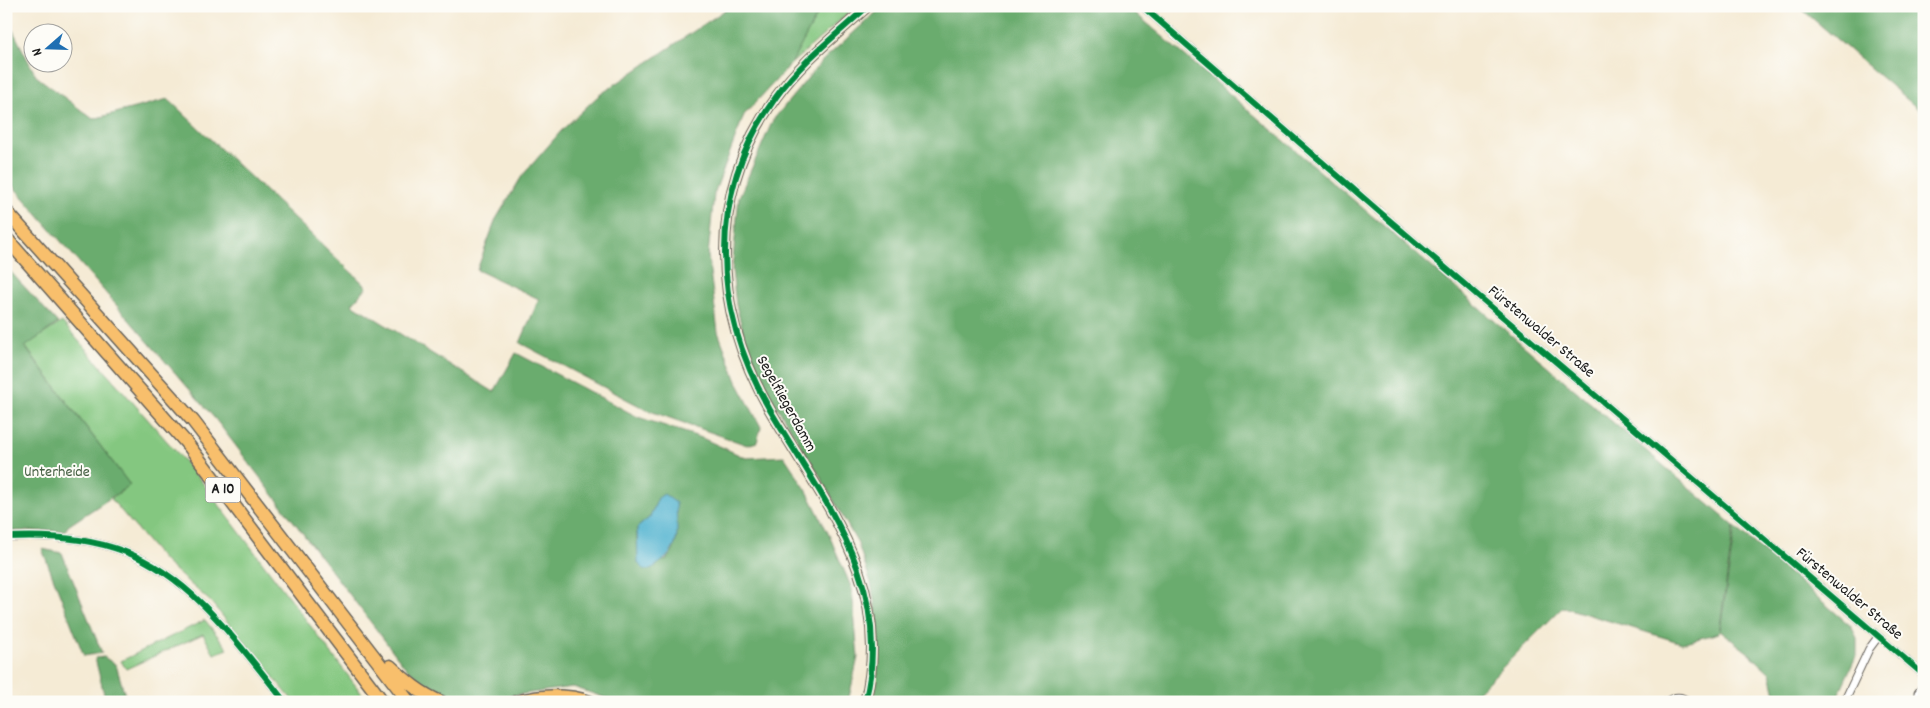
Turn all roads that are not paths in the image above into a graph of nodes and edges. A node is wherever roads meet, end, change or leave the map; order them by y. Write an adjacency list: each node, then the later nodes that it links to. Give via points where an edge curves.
1 (868, 6): 18 (street, Segelfliegerdamm, via 797,72 776,97 754,132 732,193 724,257 731,316 749,368 771,411 829,505 860,573 871,632)
2 (1142, 6): 6 (street, Fürstenwalder Straße)
3 (6, 211): 7 (highway, A 10, via 194,421)
4 (6, 238): 12 (highway, A 10, via 189,446)
5 (6, 537): 11 (street, via 35,536 93,542 125,551 146,562 176,582 208,610)
6 (1878, 637): 8 (street, Fürstenwalder Straße); 21 (street)
7 (363, 639): 13 (highway, A 10); 14 (highway, via 404,680)
8 (1924, 676)
9 (1924, 685): 22 (street, via 1918,693)
10 (559, 696): 15 (highway, via 538,696); 16 (highway); 17 (highway)
11 (285, 702)
12 (383, 702)
13 (409, 702)
14 (441, 702)
15 (516, 702)
16 (544, 702)
17 (590, 702)
18 (865, 702)
19 (1666, 702): 20 (street, via 1678,697)
20 (1689, 702)
21 (1844, 702)
22 (1917, 702)

